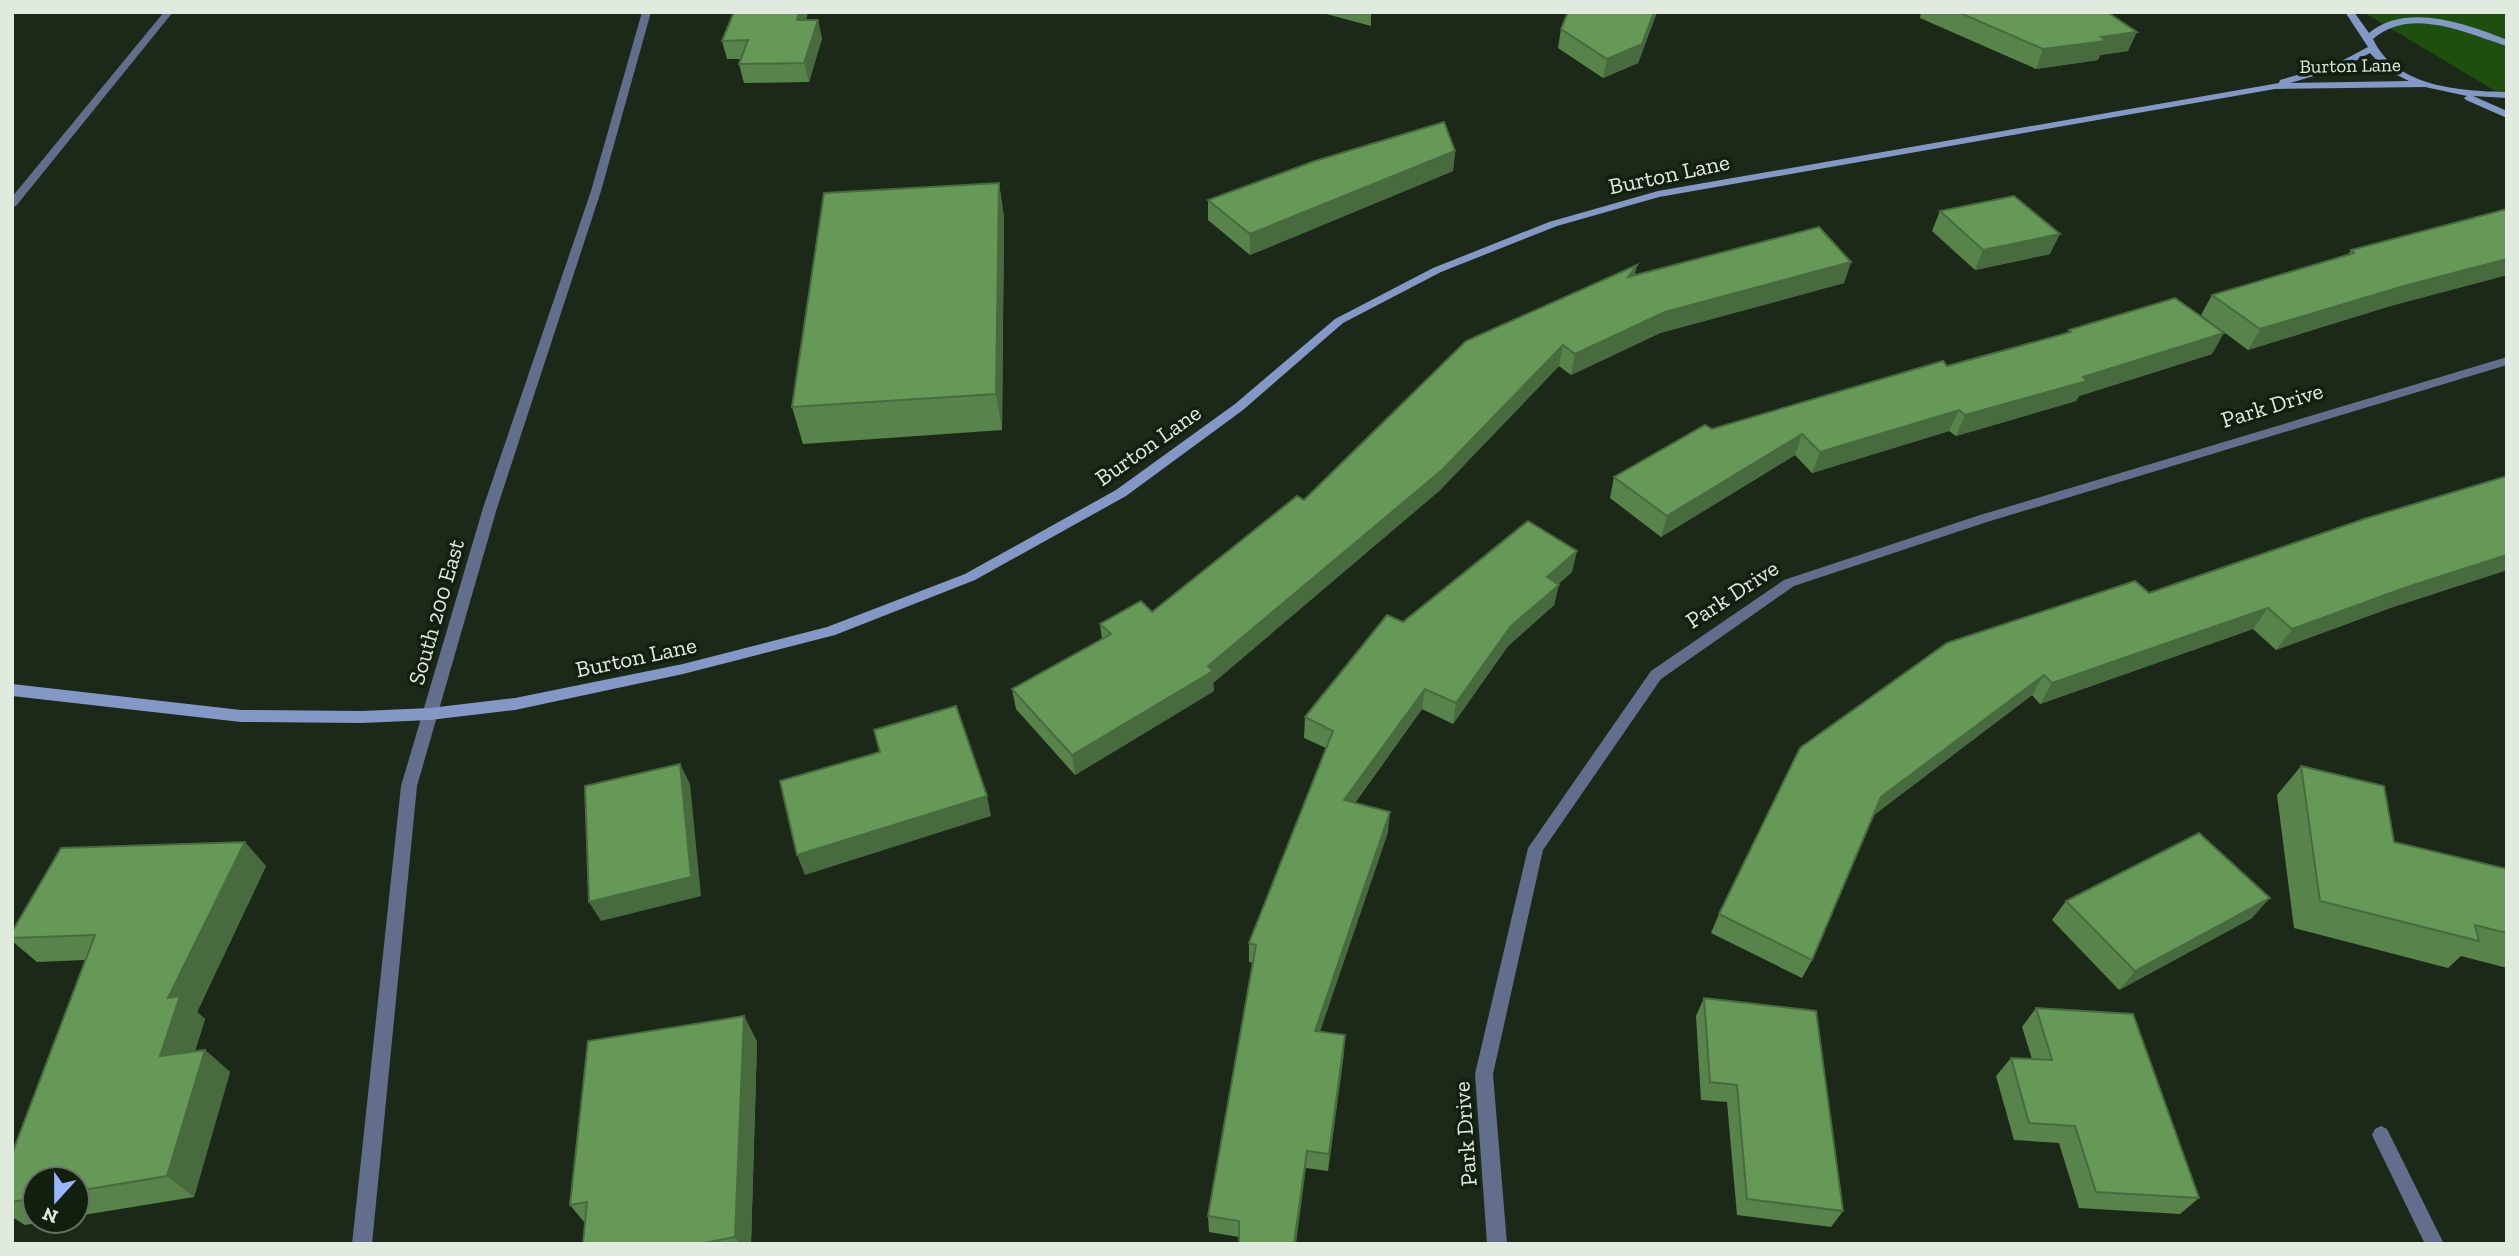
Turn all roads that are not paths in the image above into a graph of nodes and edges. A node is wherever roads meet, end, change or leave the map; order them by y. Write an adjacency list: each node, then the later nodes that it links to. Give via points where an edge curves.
1 (169, 12): 15 (street)
2 (648, 12): 18 (street, South 200 East, via 597,191 490,508)
3 (2349, 12): 9 (street)
4 (2406, 12): 5 (street)
5 (2432, 22): 7 (street); 9 (street, Burton Lane, via 2389,24 2375,30)
6 (2507, 33): 7 (street)
7 (2484, 34): 8 (street)
8 (2507, 43)
9 (2369, 44): 10 (street, via 2380,61); 11 (street, Burton Lane, via 2341,65)
10 (2426, 84): 11 (street, Burton Lane); 12 (street)
11 (2275, 86): 18 (street, Burton Lane, via 1658,194 1553,224 1437,270 1339,321 1239,407 1121,493 970,577 830,631 683,670 515,704)
12 (2455, 92): 13 (street); 14 (street)
13 (2507, 95)
14 (2507, 115)
15 (12, 204)
16 (2507, 361): 21 (street, Park Drive, via 1982,519 1788,583 1656,675 1536,848 1484,1074)
17 (12, 690): 18 (street, Burton Lane, via 241,716)
18 (430, 715): 20 (street, South 200 East, via 409,786)
19 (2381, 1135): 22 (street)
20 (362, 1244)
21 (1497, 1244)
22 (2435, 1244)

